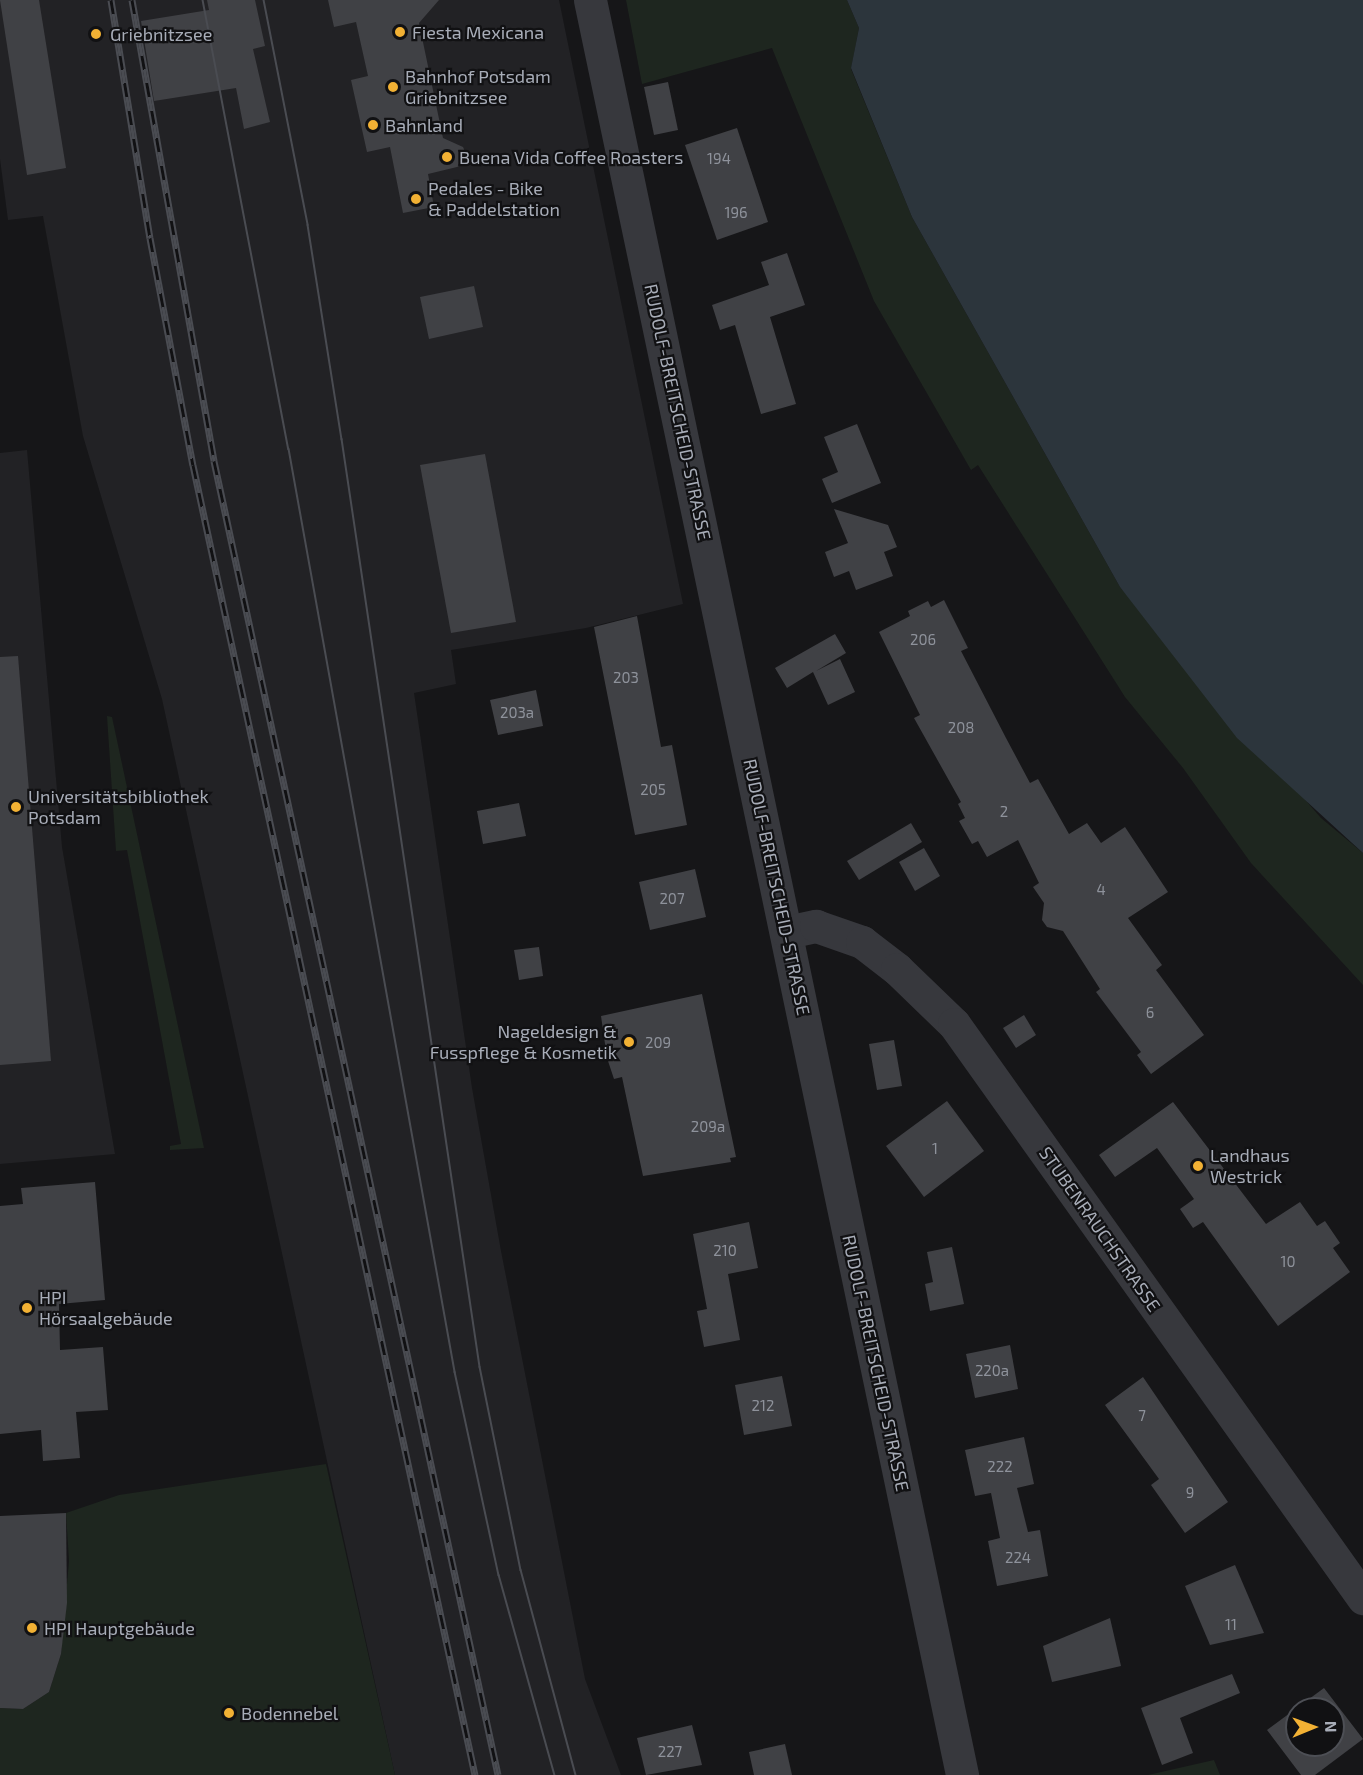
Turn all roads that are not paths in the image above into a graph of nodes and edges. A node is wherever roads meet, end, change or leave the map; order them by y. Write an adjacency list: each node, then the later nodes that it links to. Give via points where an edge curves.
1 (590, 0): 2 (street, RUDOLF-BREITSCHEID-STRASSE)
2 (787, 932): 3 (street, STUBENRAUCHSTRASSE, via 816,926 862,942 897,969 954,1024); 4 (street, RUDOLF-BREITSCHEID-STRASSE)
3 (1363, 1598)
4 (962, 1775)

